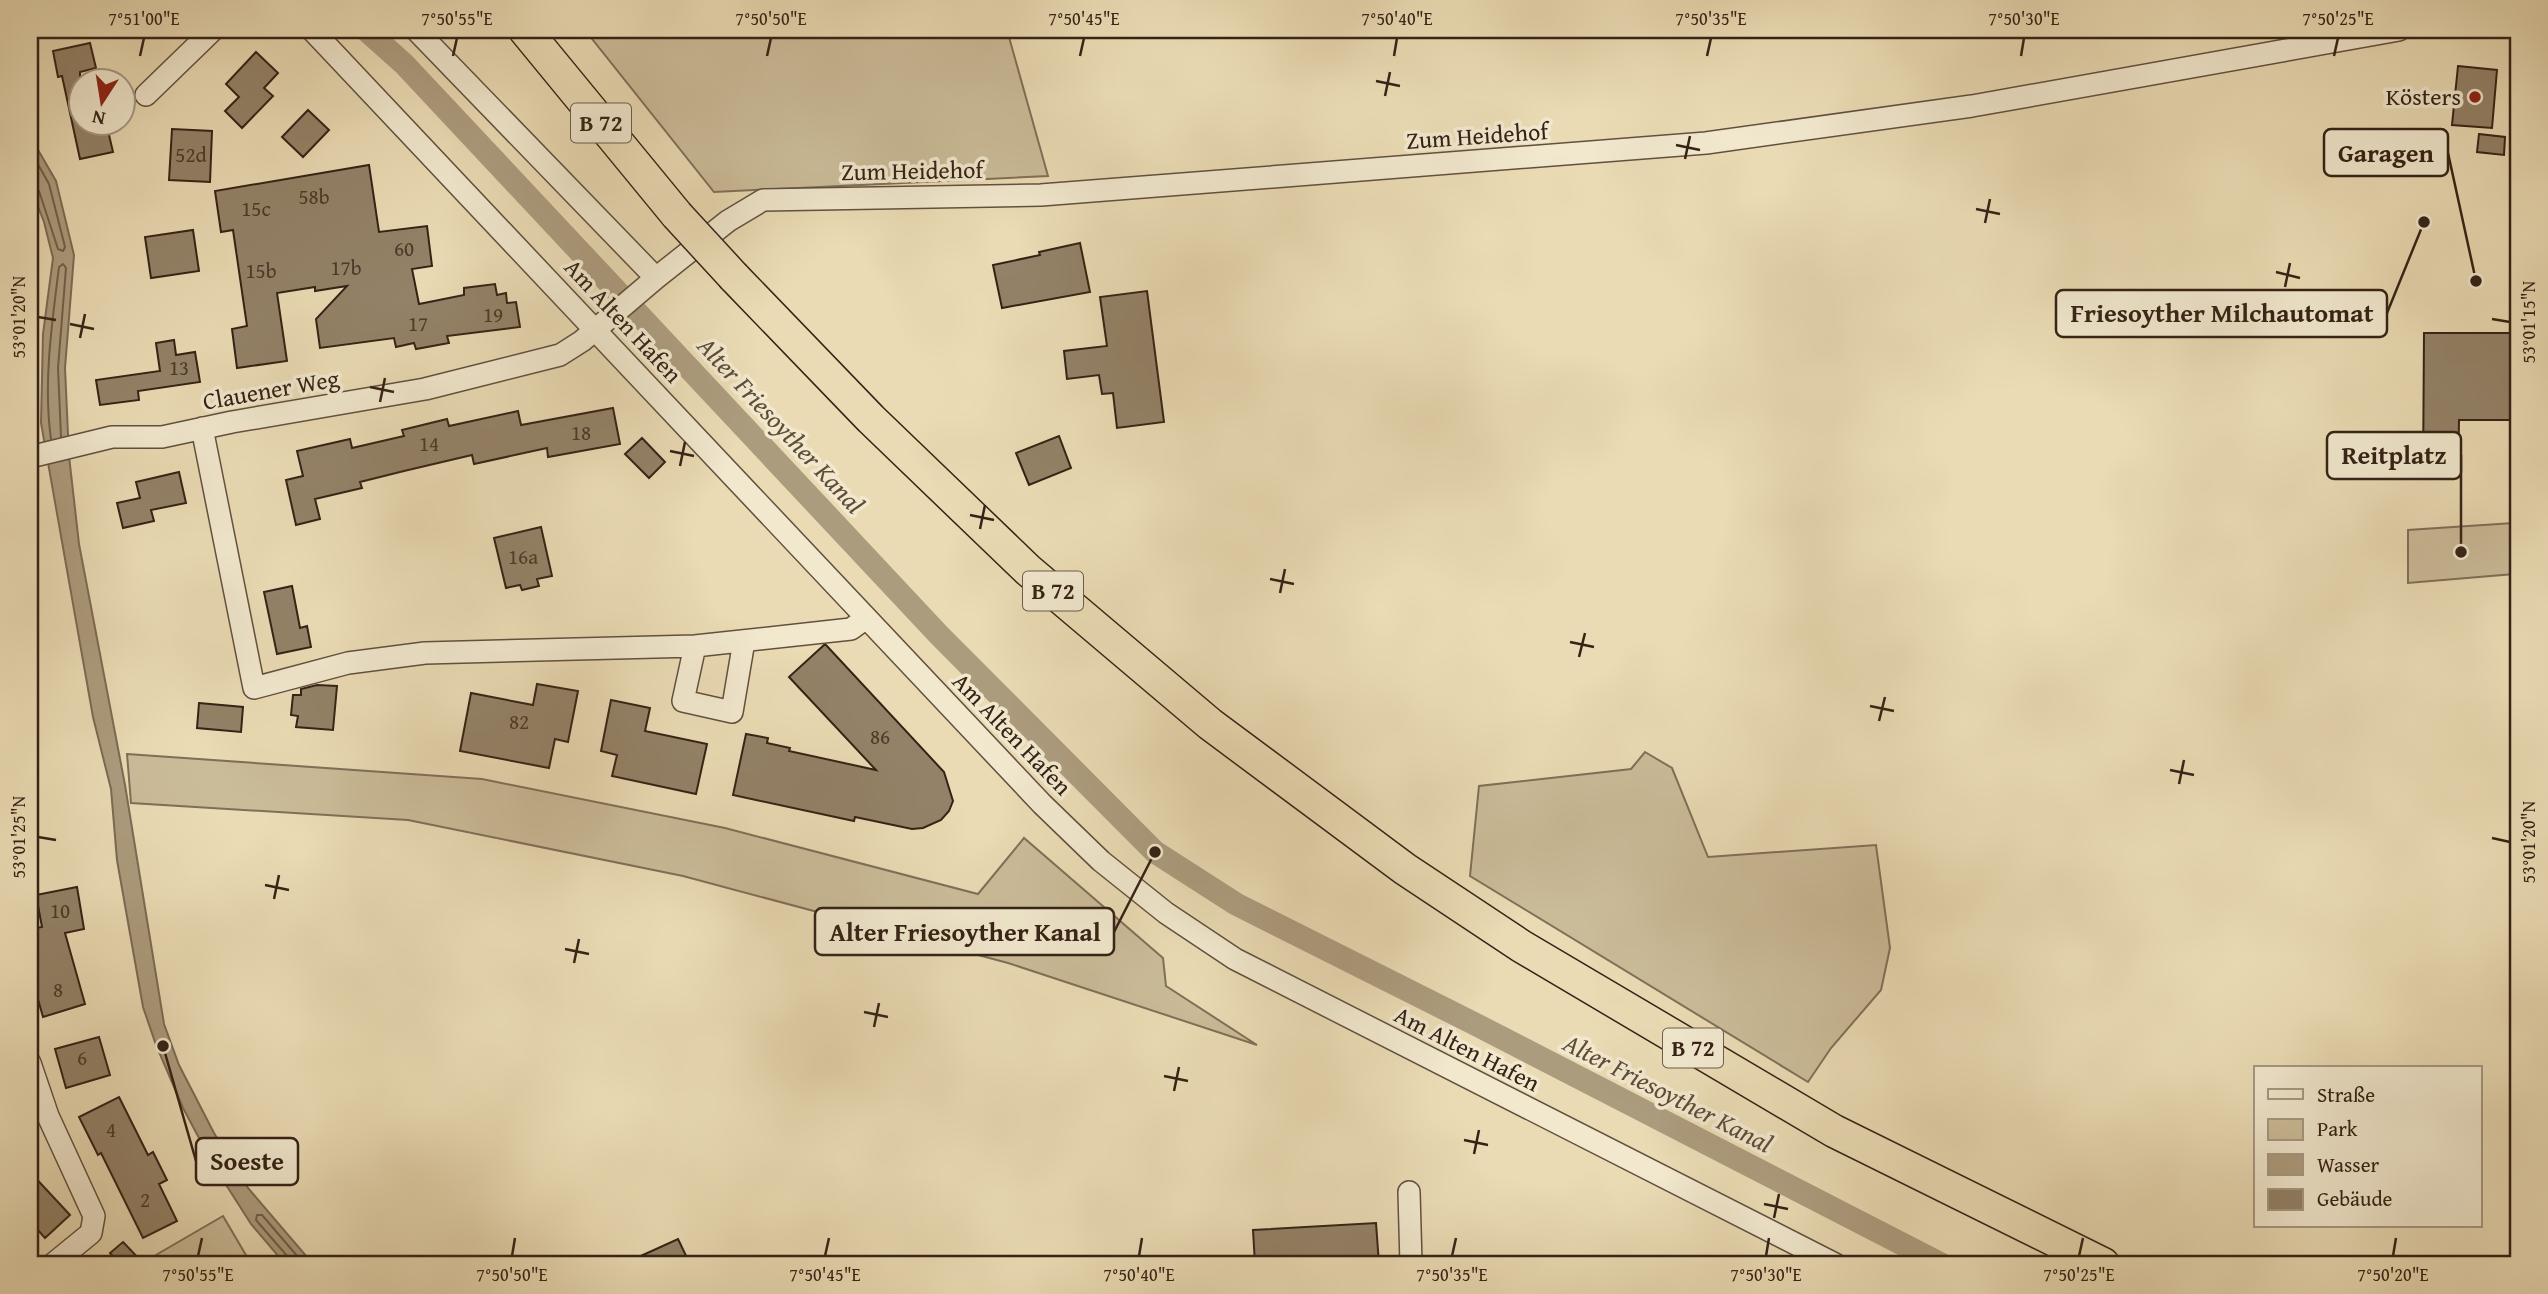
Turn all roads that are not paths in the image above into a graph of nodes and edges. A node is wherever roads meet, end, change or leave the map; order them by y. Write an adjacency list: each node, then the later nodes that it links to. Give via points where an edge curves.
1 (213, 30): 6 (street)
2 (312, 30): 8 (street, Am Alten Hafen)
3 (416, 30): 7 (street)
4 (525, 30): 19 (highway, B 72, bridge, via 677,215 871,419 1028,570 1210,724 1405,869 1521,946 1834,1131)
5 (2399, 30): 7 (street, Zum Heidehof, via 1972,106 1680,146 1041,195 763,200 728,221)
6 (146, 95)
7 (656, 278): 8 (street, Zum Heidehof)
8 (595, 330): 9 (street, Clauener Weg, via 560,355 522,365 425,389); 11 (street, Am Alten Hafen)
9 (202, 428): 10 (street, Clauener Weg, via 162,437 112,437); 13 (street, via 254,688 348,663 425,653)
10 (34, 455)
11 (866, 618): 12 (street, via 851,629); 18 (street, Am Alten Hafen, via 1101,862 1235,959)
12 (744, 641): 13 (street); 13 (street, via 732,712 683,701)
13 (695, 646)
14 (30, 1063): 16 (street, via 48,1116 94,1216 90,1233)
15 (1409, 1192): 17 (street)
16 (53, 1264)
17 (1411, 1264)
18 (1835, 1264)
19 (2103, 1264)

